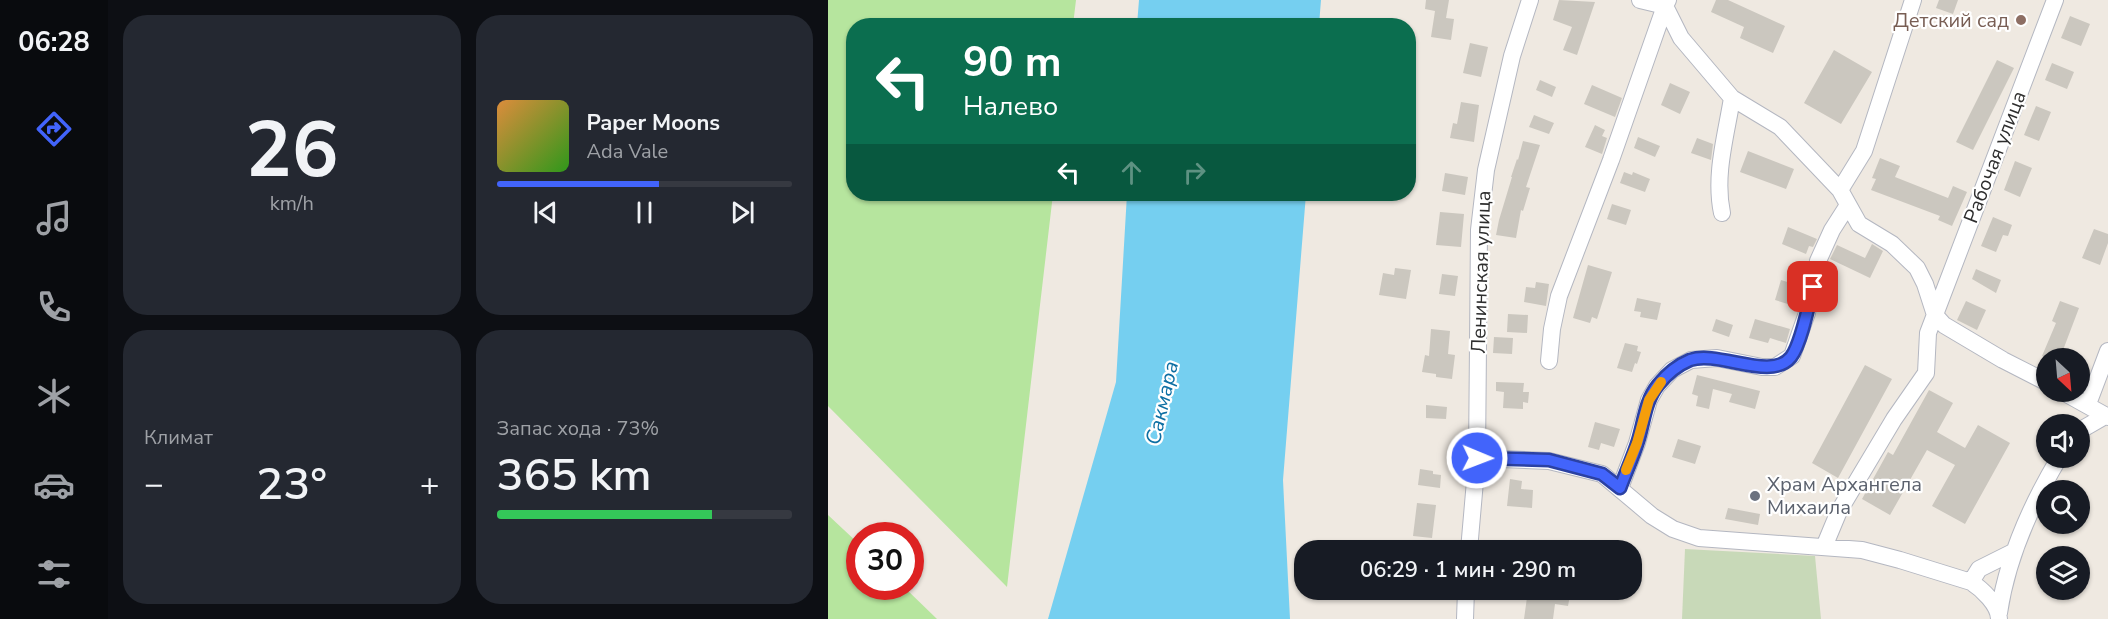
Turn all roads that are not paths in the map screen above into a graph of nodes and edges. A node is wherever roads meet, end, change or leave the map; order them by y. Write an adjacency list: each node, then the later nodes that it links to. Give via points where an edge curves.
1 (1530, 0): 18 (street, Ленинская улица, via 1512,56 1484,180 1479,230)
2 (1640, 0): 5 (street)
3 (1913, 0): 7 (street, via 1864,151)
4 (2055, 0): 10 (street, Рабочая улица)
5 (1666, 3): 6 (street, via 1681,38); 12 (street, via 1559,296)
6 (1732, 98): 7 (street, via 1780,127); 9 (street, via 1719,176)
7 (1840, 190): 8 (street)
8 (1848, 205): 10 (street, via 1859,224 1892,244 1917,268); 20 (street, via 1818,261 1807,313 1792,356 1775,367 1717,358 1691,360 1672,370 1649,400)
9 (1722, 213)
10 (1935, 315): 13 (street, via 1944,325); 22 (street, Рабочая улица, via 1928,333 1926,373 1851,490)
11 (2108, 351): 15 (street)
12 (1549, 361)
13 (2036, 377)
14 (2084, 402): 15 (street)
15 (2088, 404): 16 (street)
16 (2107, 416): 17 (street)
17 (2090, 425)
18 (1477, 458): 20 (street, via 1549,460 1602,474); 21 (street, Ленинская улица)
19 (2054, 468): 23 (street)
20 (1620, 488): 22 (street, via 1652,516 1699,538)
21 (1470, 540)
22 (1824, 547): 24 (street, via 1862,550)
23 (2013, 552): 24 (street, via 1979,569); 26 (street)
24 (1971, 582): 26 (street, via 1981,588)
25 (1466, 600): 27 (street)
26 (1999, 616)
27 (1465, 619)

